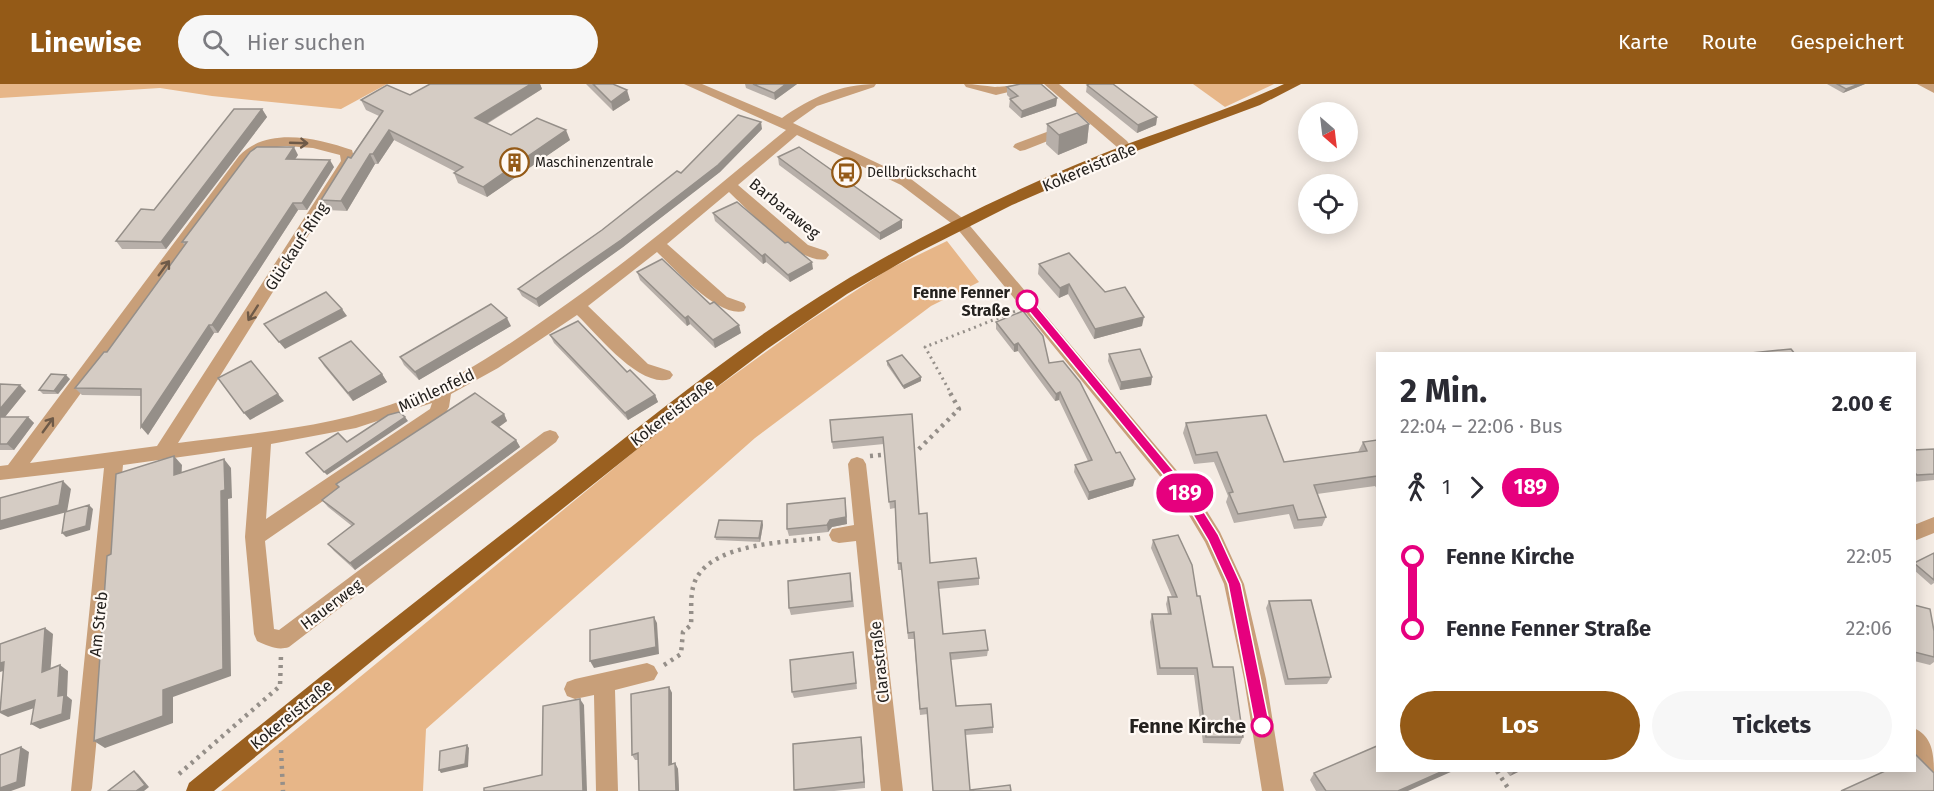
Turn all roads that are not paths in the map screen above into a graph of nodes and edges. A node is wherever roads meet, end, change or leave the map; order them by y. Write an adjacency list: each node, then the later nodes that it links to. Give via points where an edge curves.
1 (691, 84): 10 (street)
2 (869, 84): 10 (street, Mühlenfeld, via 812,103)
3 (971, 84): 4 (street, via 996,91)
4 (1024, 84)
5 (1051, 84): 9 (street)
6 (1294, 84): 14 (main road, Kokereistraße)
7 (1924, 84): 8 (street)
8 (1934, 89)
9 (1092, 119): 11 (street); 12 (street)
10 (790, 126): 13 (street, Mühlenfeld); 14 (street, via 906,182)
11 (1122, 144)
12 (1020, 147)
13 (728, 184): 15 (street, Mühlenfeld); 16 (street, Barbaraweg, via 803,249)
14 (960, 223): 38 (main road, Kokereistraße, via 798,318 671,411); 41 (street, via 1188,497 1214,538 1234,584 1255,679)
15 (656, 243): 17 (street, Mühlenfeld); 18 (street, via 721,301)
16 (821, 255)
17 (577, 305): 19 (street, via 642,368); 20 (street, Mühlenfeld, via 494,362)
18 (738, 307)
19 (664, 375)
20 (443, 390): 21 (street, Mühlenfeld, via 365,420); 31 (street, via 436,414)
21 (262, 438): 23 (street, Mühlenfeld); 31 (street, Hauerweg)
22 (550, 438): 31 (street, Hauerweg, via 282,640 264,634)
23 (163, 452): 24 (street, Mühlenfeld); 26 (street, Glückauf-Ring, one-way to 23, via 254,149 290,143 331,147 346,153 348,161 341,175)
24 (114, 460): 26 (street, Mühlenfeld); 37 (street, Am Streb)
25 (857, 464): 28 (street, Clarastraße)
26 (7, 473)
27 (1934, 525): 29 (street)
28 (865, 532): 30 (street); 40 (street, Clarastraße)
29 (1916, 532)
30 (839, 535)
31 (255, 537)
32 (646, 673): 33 (street)
33 (604, 683): 34 (street); 39 (street)
34 (575, 689)
35 (1916, 742): 36 (street)
36 (1934, 766)
37 (81, 788)
38 (197, 791)
39 (607, 791)
40 (892, 791)
41 (1273, 791)

